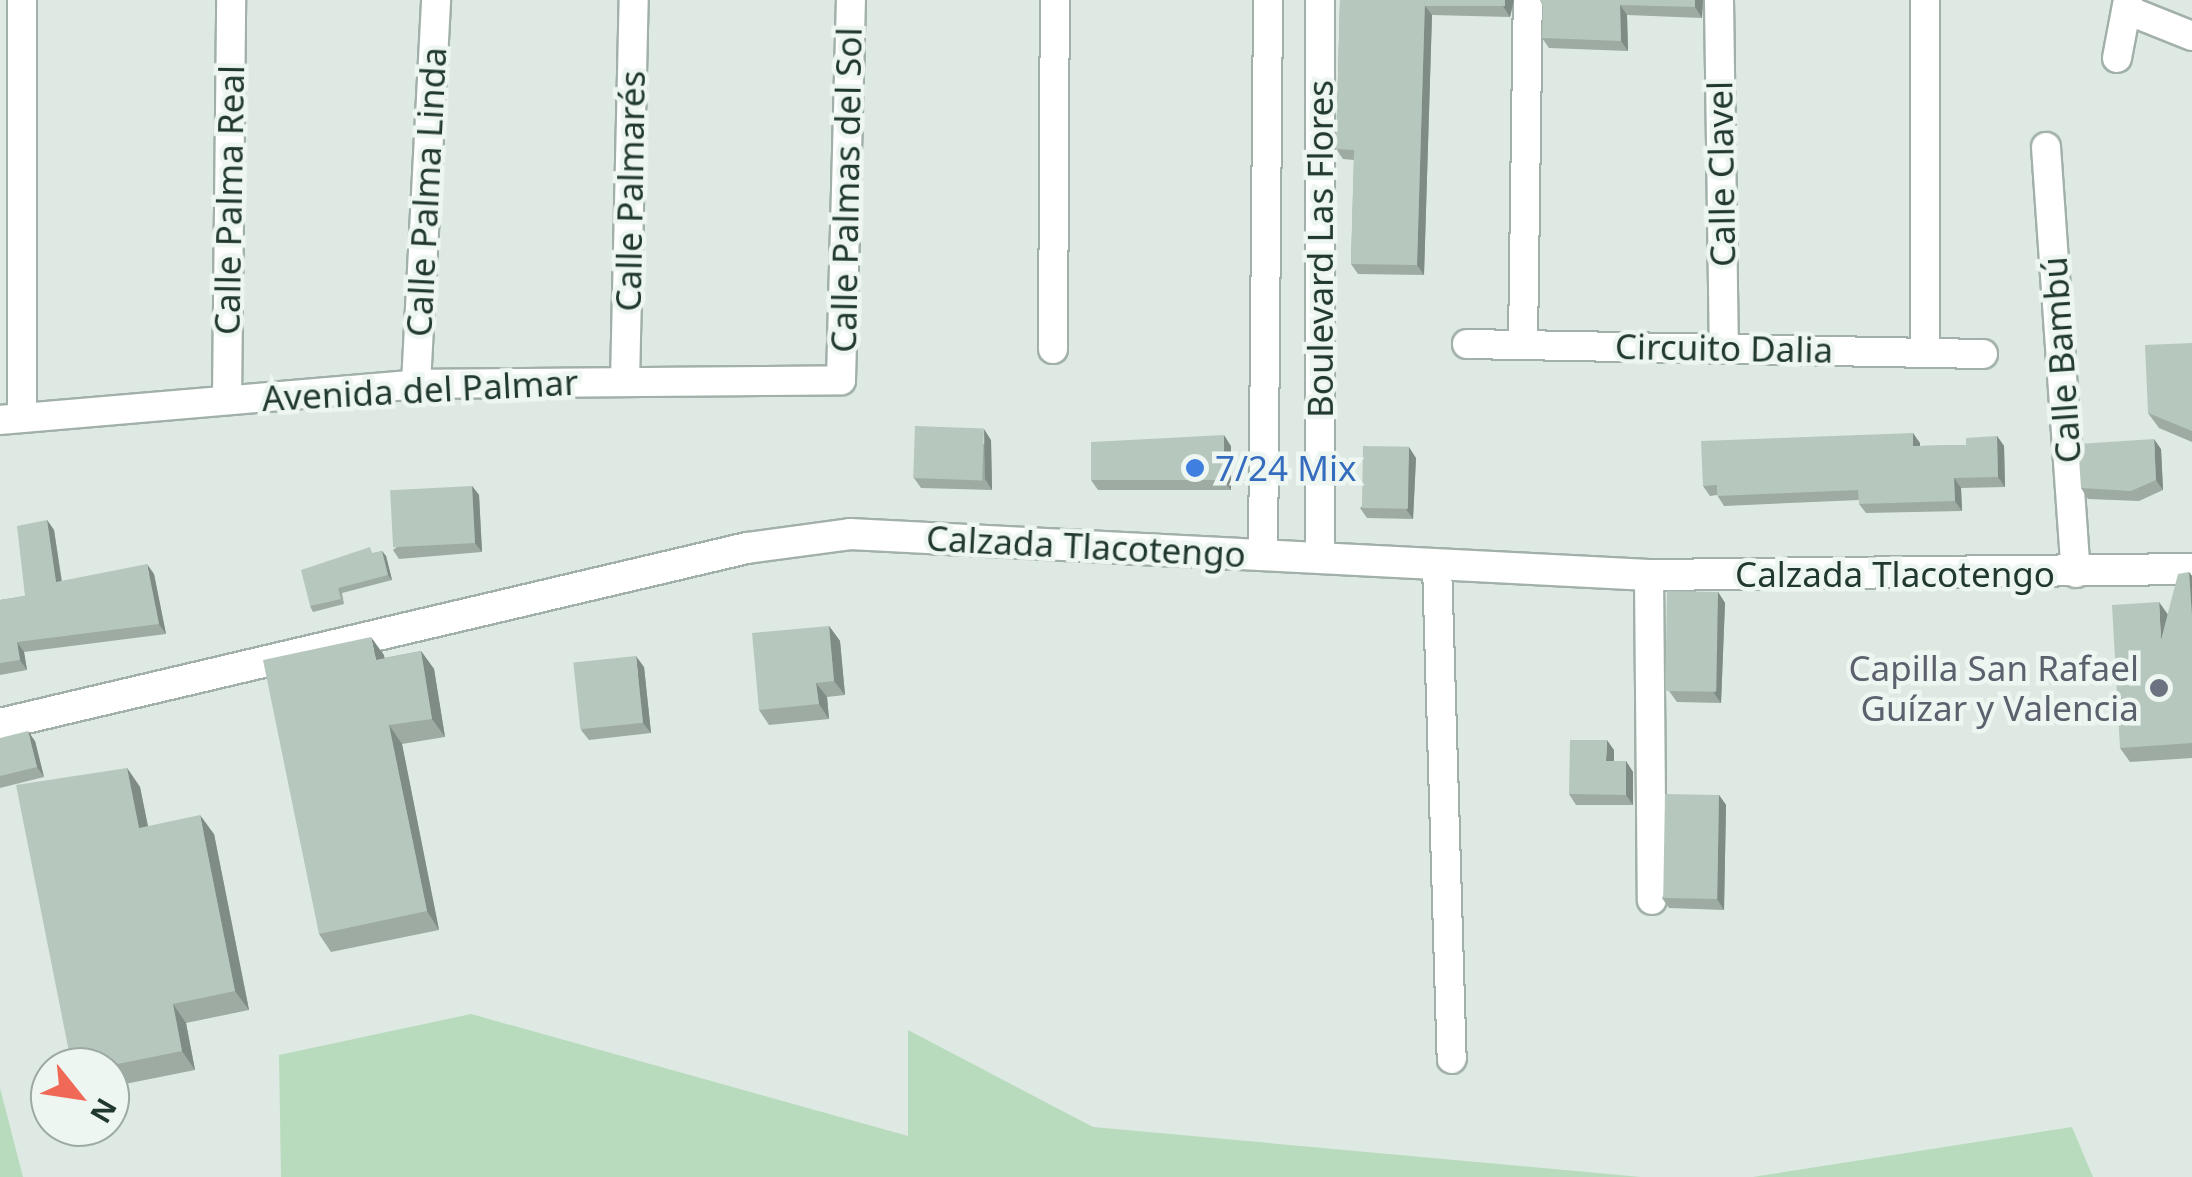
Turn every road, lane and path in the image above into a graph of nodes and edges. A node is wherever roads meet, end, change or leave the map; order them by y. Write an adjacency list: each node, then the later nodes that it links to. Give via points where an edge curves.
1 (22, 0): 26 (street)
2 (231, 0): 25 (street, Calle Palma Real)
3 (436, 0): 24 (street, Calle Palma Linda)
4 (634, 0): 23 (street, Calle Palmarés)
5 (851, 0): 22 (street, Calle Palmas del Sol)
6 (1055, 0): 19 (street)
7 (1268, 0): 27 (street, Boulevard Las Flores)
8 (1320, 0): 28 (street, Boulevard Las Flores)
9 (1528, 0): 16 (street)
10 (1719, 0): 18 (street, Calle Clavel)
11 (1926, 0): 20 (street)
12 (2127, 5): 13 (street); 14 (street)
13 (2192, 36)
14 (2117, 58)
15 (2046, 146): 31 (street, Calle Bambú)
16 (1523, 343): 17 (street, Circuito Dalia); 18 (street, Circuito Dalia)
17 (1467, 344)
18 (1724, 348): 20 (street, Circuito Dalia)
19 (1053, 349)
20 (1925, 352): 21 (street, Circuito Dalia)
21 (1983, 354)
22 (841, 380): 23 (street, Avenida del Palmar)
23 (625, 382): 24 (street, Avenida del Palmar)
24 (416, 384): 25 (street, Avenida del Palmar)
25 (227, 400): 26 (street, Avenida del Palmar)
26 (11, 419)
27 (1263, 555): 28 (street, Calzada Tlacotengo); 33 (street, Calzada Tlacotengo, via 850,534 748,548)
28 (1320, 558): 29 (street, Calzada Tlacotengo)
29 (1436, 564): 32 (street, Calzada Tlacotengo); 35 (street)
30 (2192, 570): 31 (street, Calzada Tlacotengo)
31 (2076, 573): 32 (street, Calzada Tlacotengo)
32 (1650, 575): 34 (street)
33 (0, 724)
34 (1652, 900)
35 (1452, 1060)

